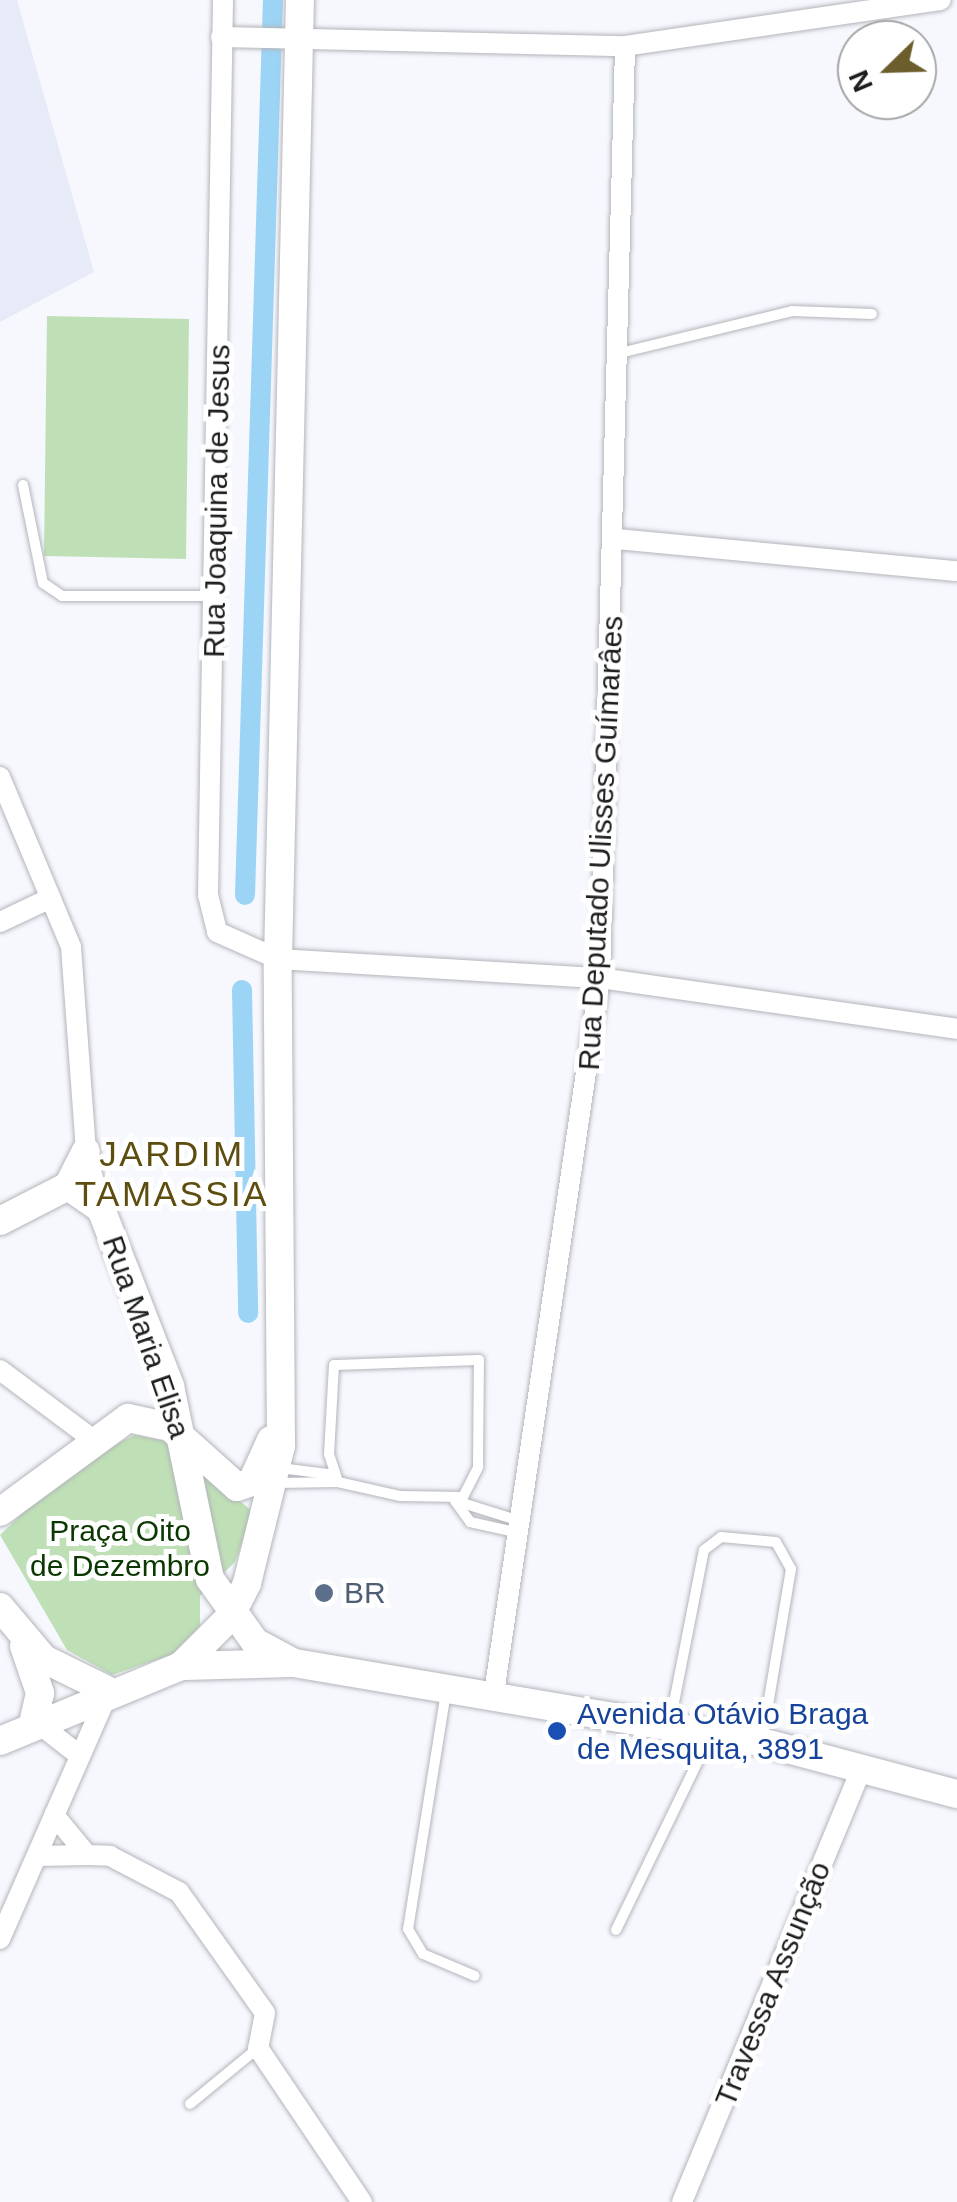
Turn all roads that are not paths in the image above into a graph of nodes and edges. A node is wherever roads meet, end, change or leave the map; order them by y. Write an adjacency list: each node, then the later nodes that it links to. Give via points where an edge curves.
1 (223, 0): 4 (street, Rua Joaquina de Jesus)
2 (300, 0): 5 (main road)
3 (941, 0): 6 (street)
4 (222, 37): 5 (street); 12 (street, Rua Joaquina de Jesus)
5 (299, 43): 6 (street); 16 (main road)
6 (625, 46): 8 (street, Rua Deputado Ulisses Guímarâes)
7 (872, 314): 8 (lane, via 792,310)
8 (620, 353): 10 (street, Rua Deputado Ulisses Guímarâes)
9 (23, 485): 12 (lane, via 43,583 62,596)
10 (616, 539): 11 (street); 17 (street, Rua Deputado Ulisses Guímarâes)
11 (957, 571)
12 (217, 596): 16 (street, Rua Joaquina de Jesus, via 210,916 224,940)
13 (1, 784): 14 (street)
14 (51, 898): 15 (street); 19 (street, via 75,965)
15 (0, 922)
16 (278, 959): 17 (street, Rua Joaquina de Jesus); 24 (main road)
17 (600, 978): 18 (street, Rua Joaquina de Jesus); 31 (street, Rua Deputado Ulisses Guímarâes)
18 (957, 1030)
19 (86, 1151): 20 (main road); 21 (street)
20 (68, 1186): 21 (main road, Rua Maria Elisa); 22 (main road)
21 (101, 1209): 26 (main road, Rua Maria Elisa)
22 (0, 1221)
23 (0, 1370): 25 (street)
24 (282, 1410): 26 (main road, via 245,1486 226,1482); 27 (main road)
25 (92, 1438): 26 (main road, via 142,1415); 30 (main road)
26 (184, 1438): 33 (main road, Rua Maria Elisa, via 210,1579)
27 (277, 1475): 28 (lane); 33 (main road)
28 (338, 1482): 29 (lane); 29 (lane, via 328,1454 334,1365 472,1357 485,1374 478,1467)
29 (455, 1500): 31 (lane)
30 (0, 1512)
31 (520, 1527): 39 (street, Rua Deputado Ulisses Guímarâes)
32 (0, 1608): 34 (main road)
33 (230, 1618): 35 (main road); 36 (main road)
34 (22, 1640): 38 (main road); 40 (main road, via 40,1692)
35 (294, 1663): 36 (main road); 37 (main road)
36 (181, 1666): 38 (main road)
37 (447, 1686): 39 (main road); 53 (lane, via 408,1929 424,1954)
38 (109, 1691): 40 (main road); 45 (street)
39 (494, 1693): 41 (main road)
40 (34, 1720): 43 (main road); 45 (street)
41 (670, 1725): 42 (main road); 44 (lane, via 704,1550 721,1537 776,1542 791,1569)
42 (712, 1733): 44 (main road); 51 (lane)
43 (0, 1741)
44 (762, 1742): 46 (main road)
45 (79, 1755): 48 (street)
46 (863, 1766): 47 (main road); 57 (street, Travessa Assunção)
47 (957, 1794)
48 (54, 1814): 49 (street); 50 (street)
49 (38, 1856): 50 (street); 52 (street)
50 (87, 1856): 54 (street, via 110,1856 178,1892 265,2013)
51 (616, 1930)
52 (0, 1938)
53 (474, 1976)
54 (258, 2048): 55 (lane); 56 (street)
55 (190, 2104)
56 (362, 2202)
57 (682, 2202)

